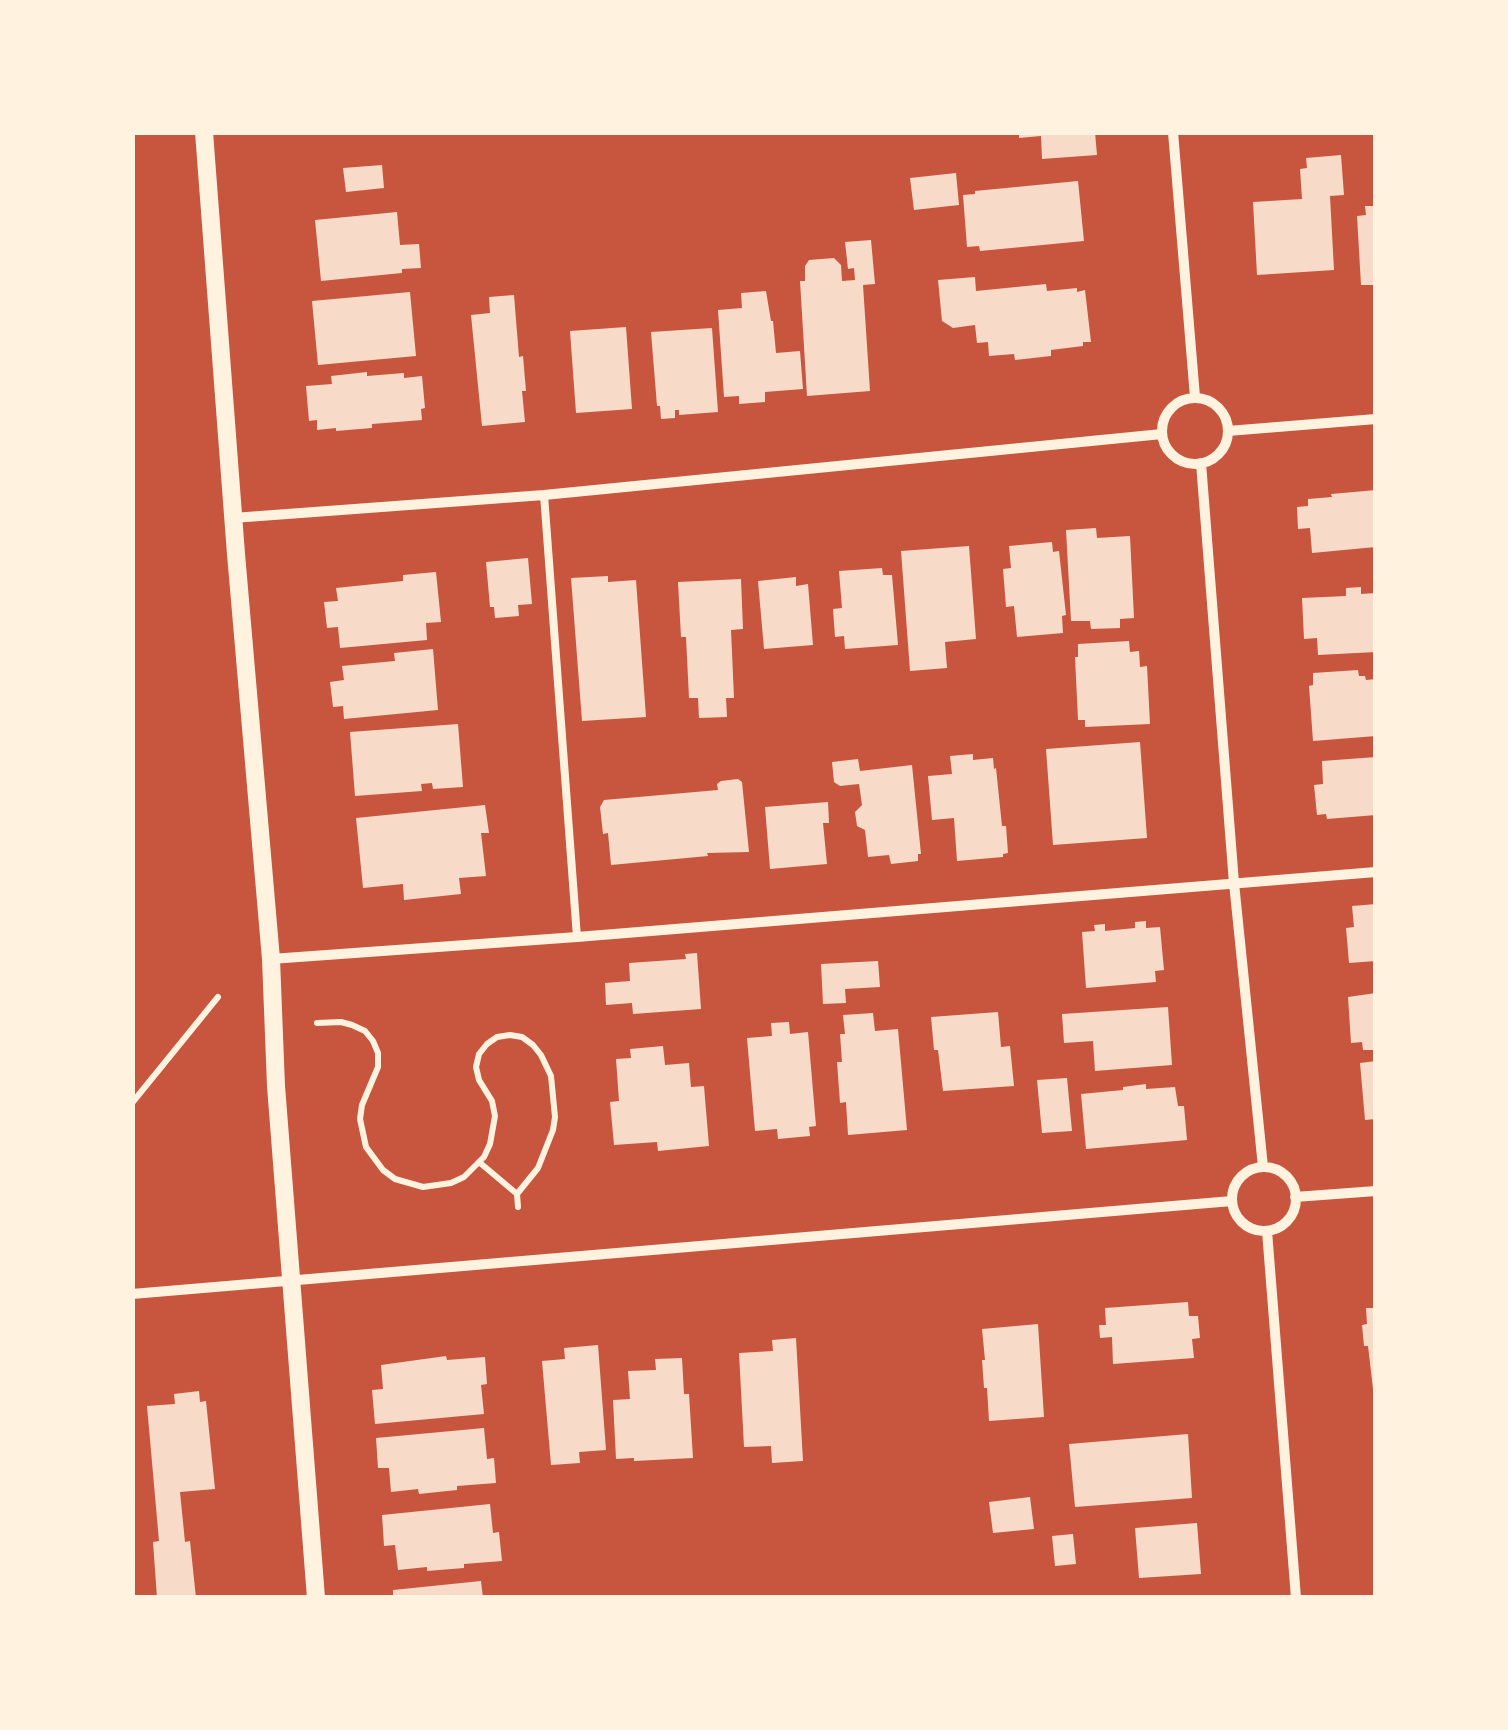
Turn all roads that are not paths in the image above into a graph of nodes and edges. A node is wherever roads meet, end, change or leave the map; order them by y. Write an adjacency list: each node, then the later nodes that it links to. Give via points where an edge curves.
1 (204, 132): 9 (street)
2 (1173, 132): 3 (street)
3 (1194, 398): 5 (street, via 1218,406); 6 (street, via 1170,409)
4 (1376, 419): 5 (street)
5 (1228, 430): 7 (street, via 1224,449)
6 (1162, 434): 7 (street, via 1174,456); 8 (street)
7 (1201, 463): 11 (street)
8 (544, 495): 9 (street); 12 (lane)
9 (234, 518): 13 (street)
10 (1376, 872): 11 (street)
11 (1234, 882): 12 (street); 14 (street)
12 (576, 937): 13 (street)
13 (270, 959): 19 (street)
14 (1263, 1167): 16 (street, via 1284,1174); 17 (street, via 1242,1175)
15 (1376, 1191): 16 (street)
16 (1295, 1197): 18 (street, via 1289,1219)
17 (1232, 1201): 18 (street, via 1243,1224); 19 (street)
18 (1267, 1231): 22 (street)
19 (292, 1281): 20 (street); 21 (street)
20 (132, 1294)
21 (316, 1598)
22 (1296, 1598)

